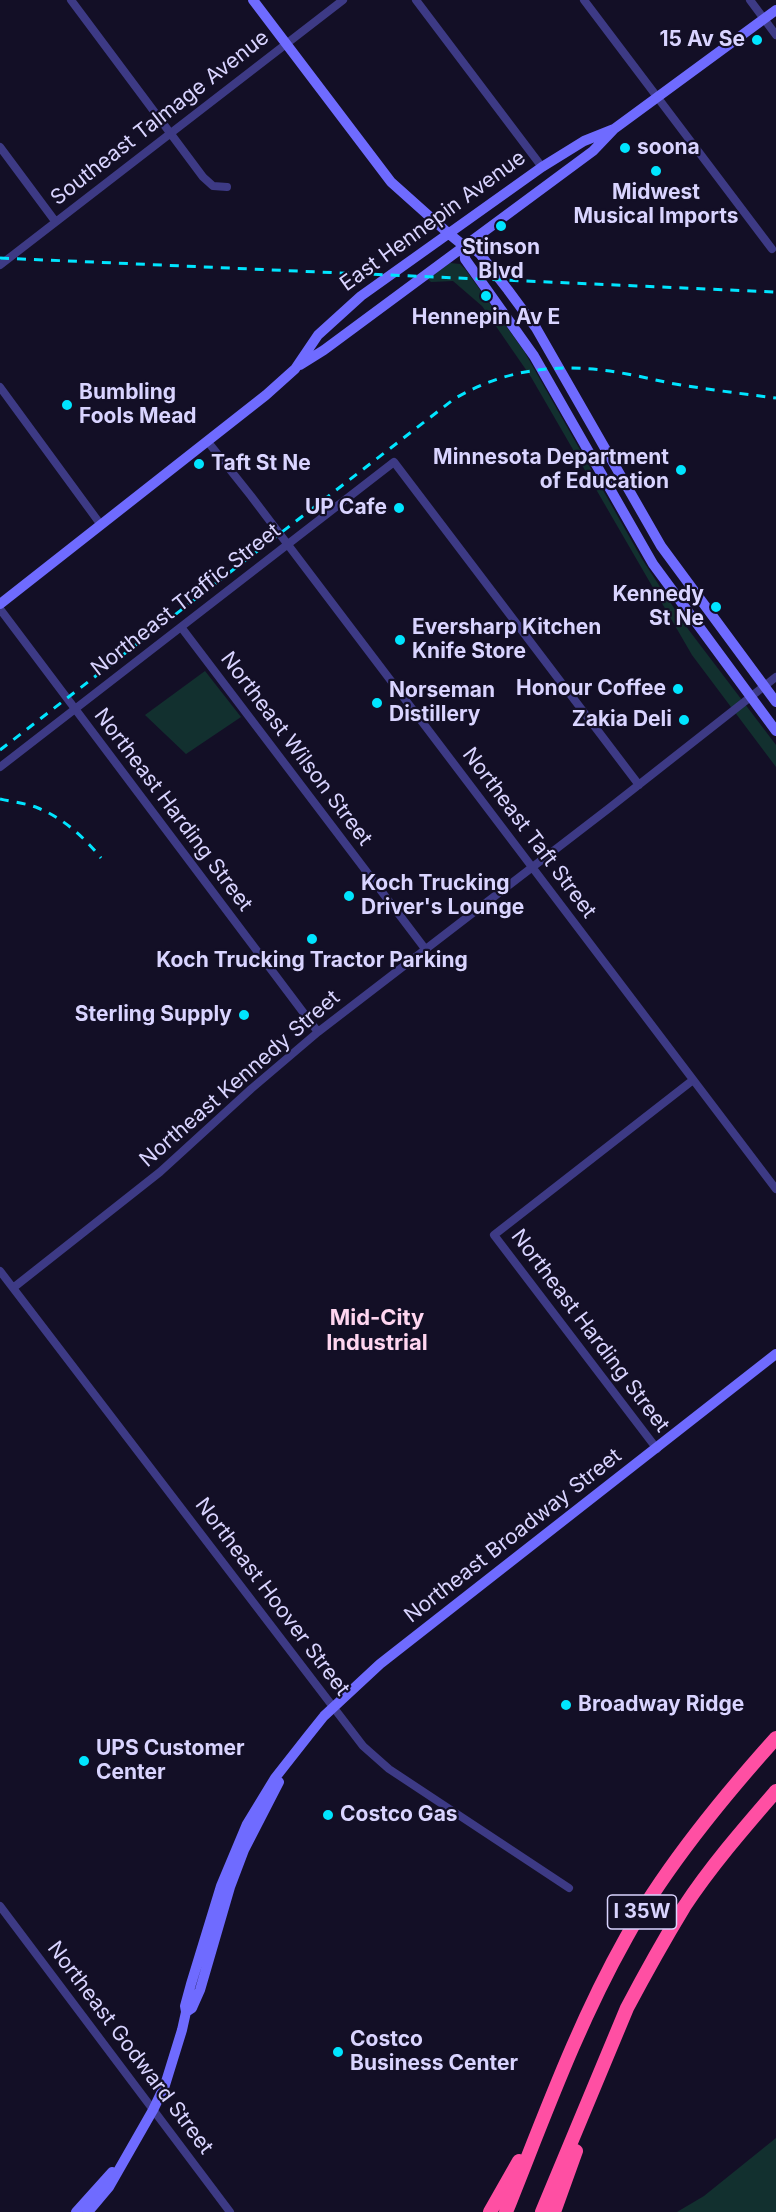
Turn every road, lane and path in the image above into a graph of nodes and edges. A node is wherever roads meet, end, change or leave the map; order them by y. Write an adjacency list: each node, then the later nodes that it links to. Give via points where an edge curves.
1 (71, 0): 13 (street)
2 (253, 0): 10 (main road)
3 (342, 0): 10 (street, Southeast Talmage Avenue)
4 (416, 0): 15 (street)
5 (584, 0): 11 (street)
6 (750, 0): 8 (street)
7 (776, 10): 8 (main road, East Hennepin Avenue)
8 (764, 19): 9 (street); 11 (main road, East Hennepin Avenue)
9 (776, 35)
10 (286, 43): 13 (street, Southeast Talmage Avenue); 18 (main road, via 391,183)
11 (658, 98): 12 (main road, East Hennepin Avenue); 20 (street)
12 (614, 129): 15 (main road, East Hennepin Avenue, via 584,141); 19 (main road, East Hennepin Avenue, via 593,152)
13 (171, 134): 16 (street, via 203,177 213,186); 17 (street, Southeast Talmage Avenue)
14 (0, 147): 17 (street)
15 (542, 167): 18 (main road, East Hennepin Avenue)
16 (227, 187)
17 (55, 221): 21 (street, Southeast Talmage Avenue)
18 (448, 233): 19 (main road); 22 (main road, East Hennepin Avenue, via 339,315 318,335)
19 (464, 246): 22 (main road, East Hennepin Avenue); 31 (main road, via 480,254 536,328 661,546); 32 (main road, via 465,259 530,349 653,564)
20 (772, 249)
21 (0, 265)
22 (295, 369): 24 (main road, East Hennepin Avenue)
23 (0, 387): 25 (street)
24 (208, 442): 25 (main road, East Hennepin Avenue); 26 (street, Northeast Taft Street)
25 (101, 525): 27 (main road, East Hennepin Avenue)
26 (287, 544): 29 (street, Northeast Traffic Street); 37 (street, Northeast Traffic Street, via 394,462); 38 (street, Northeast Taft Street)
27 (0, 604)
28 (0, 609): 34 (street, Northeast Harding Street)
29 (181, 627): 34 (street, Northeast Traffic Street); 39 (street, Northeast Wilson Street)
30 (776, 677): 31 (street, Northeast Kennedy Street)
31 (764, 687): 32 (street, Northeast Kennedy Street); 33 (main road)
32 (751, 697): 35 (main road); 37 (street, Northeast Kennedy Street)
33 (776, 702)
34 (75, 709): 36 (street, Northeast Traffic Street); 40 (street, Northeast Harding Street)
35 (776, 731)
36 (0, 767)
37 (639, 785): 38 (street, Northeast Kennedy Street)
38 (532, 867): 39 (street, Northeast Kennedy Street); 41 (street, Northeast Taft Street)
39 (426, 950): 40 (street, Northeast Kennedy Street)
40 (318, 1032): 44 (street, Northeast Kennedy Street, via 160,1172)
41 (693, 1080): 42 (street, Northeast Taft Street); 46 (street, Northeast Harding Street, via 494,1235)
42 (776, 1189)
43 (2, 1277): 44 (street, Northeast Hoover Street)
44 (13, 1288): 47 (street, Northeast Hoover Street)
45 (776, 1354): 46 (main road, Northeast Broadway Street)
46 (657, 1449): 47 (main road, Northeast Broadway Street, via 393,1653)
47 (333, 1707): 52 (street, Northeast Hoover Street, via 376,1760); 56 (main road, Northeast Broadway Street, via 266,1790 228,1868 191,1984 171,2068)
48 (776, 1738): 55 (highway, I 35W, via 718,1805 627,1936 600,1986)
49 (776, 1791): 51 (highway, I 35W)
50 (776, 1797): 51 (highway)
51 (754, 1816): 54 (highway, I 35W, via 685,1906)
52 (569, 1888)
53 (0, 1906): 56 (street, Northeast Godward Street)
54 (627, 2008): 63 (highway, I 35W); 64 (highway)
55 (547, 2109): 61 (highway); 62 (highway, I 35W)
56 (153, 2110): 57 (main road, Northeast Broadway Street); 60 (street, Northeast Godward Street)
57 (119, 2166): 58 (main road, Northeast Broadway Street); 59 (main road, Northeast Broadway Street)
58 (76, 2212)
59 (88, 2212)
60 (230, 2212)
61 (490, 2212)
62 (506, 2212)
63 (542, 2212)
64 (554, 2212)

